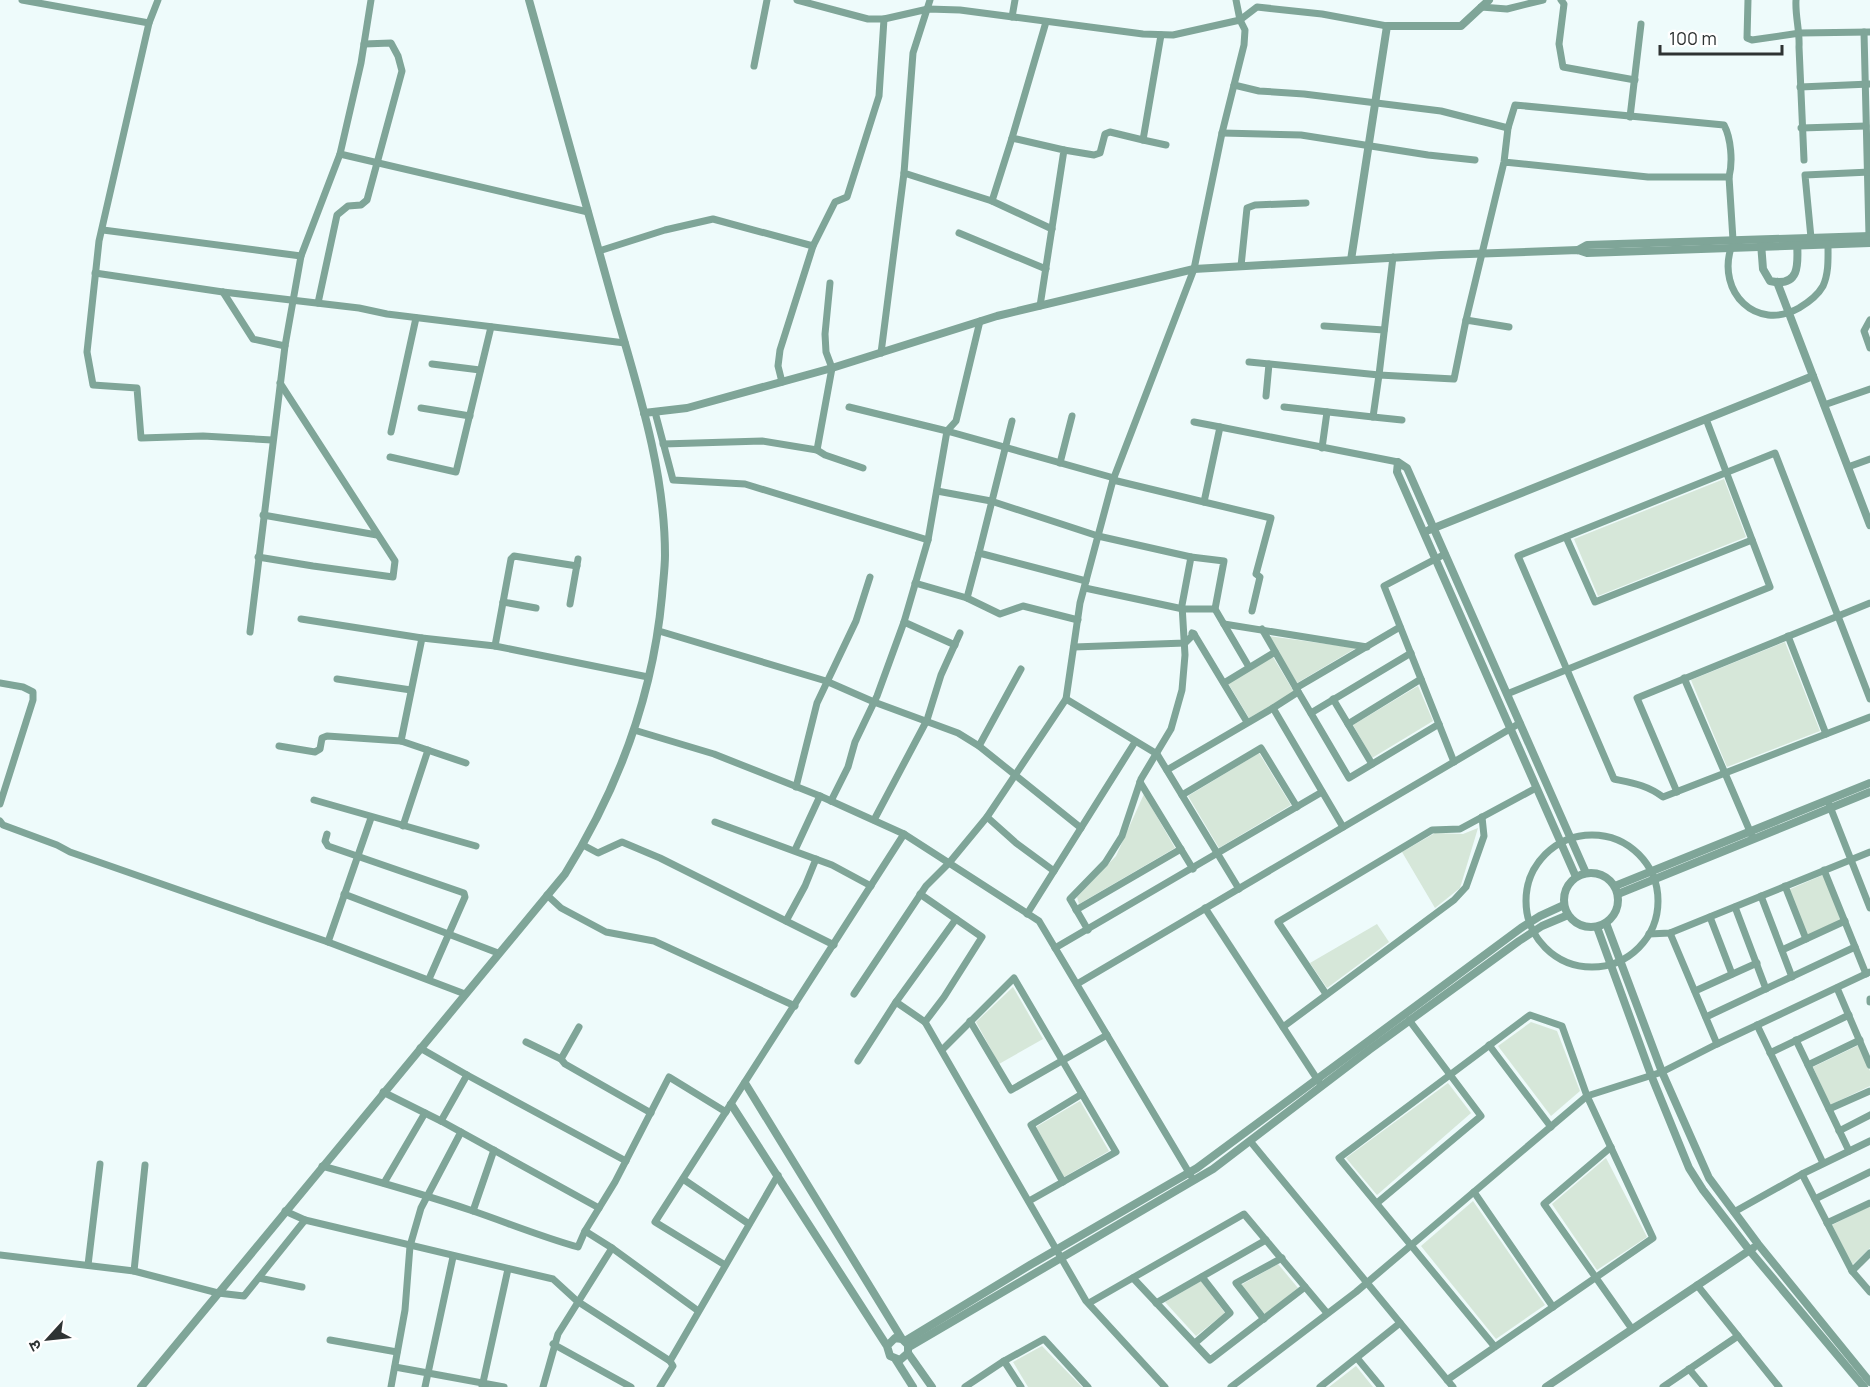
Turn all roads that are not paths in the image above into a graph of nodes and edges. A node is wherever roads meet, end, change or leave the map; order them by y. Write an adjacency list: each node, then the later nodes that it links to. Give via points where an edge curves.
1 (22, 0): 22 (street)
2 (158, 0): 22 (street)
3 (371, 0): 28 (street)
4 (529, 0): 55 (street)
5 (767, 0): 29 (street)
6 (798, 0): 15 (street)
7 (930, 0): 17 (street)
8 (1015, 0): 18 (street)
9 (1236, 0): 20 (street)
10 (1489, 0): 16 (street)
11 (1543, 0): 16 (street, via 1507,9)
12 (1561, 0): 30 (street, via 1564,4 1559,44 1563,67)
13 (1749, 0): 26 (street, via 1747,38)
14 (1796, 0): 26 (street)
15 (821, 3): 19 (street, via 851,16)
16 (1481, 8): 24 (street, via 1461,26)
17 (928, 9): 18 (street); 19 (street); 50 (street, via 913,53)
18 (1012, 17): 21 (street)
19 (884, 20): 65 (street, via 879,96 847,197 835,202)
20 (1240, 20): 24 (street, via 1257,7); 27 (street); 32 (street, via 1245,30)
21 (1046, 22): 27 (street); 40 (street)
22 (149, 23): 57 (street)
23 (1641, 24): 30 (street)
24 (1387, 26): 34 (street)
25 (1867, 32): 26 (street); 31 (street)
26 (1800, 33): 33 (street)
27 (1161, 35): 41 (street)
28 (364, 44): 45 (street); 49 (street, via 391,43 402,71)
29 (754, 66)
30 (1635, 80): 35 (street)
31 (1868, 84): 33 (street); 38 (street)
32 (1234, 85): 34 (street); 39 (street)
33 (1800, 87): 37 (street)
34 (1375, 104): 36 (street, via 1441,111); 43 (street)
35 (1630, 117): 36 (street, via 1515,105); 52 (street, via 1724,126 1728,132)
36 (1508, 128): 48 (street)
37 (1801, 128): 38 (street); 47 (street)
38 (1868, 129): 51 (street)
39 (1222, 133): 43 (street, via 1300,135); 73 (street)
40 (1012, 138): 44 (street); 53 (street)
41 (1143, 140): 42 (street); 44 (street, via 1110,132 1105,134 1100,153 1095,155)
42 (1166, 145)
43 (1369, 145): 46 (street); 70 (street)
44 (1064, 150): 56 (street)
45 (340, 154): 49 (street); 68 (street)
46 (1474, 160)
47 (1804, 160)
48 (1504, 162): 52 (street, via 1648,177); 67 (street)
49 (376, 163): 55 (street); 79 (street, via 366,200 337,215)
50 (904, 173): 53 (street); 93 (street)
51 (1869, 173): 59 (street, via 1805,175); 60 (street)
52 (1729, 177): 63 (street)
53 (992, 201): 56 (street)
54 (1306, 203): 71 (street, via 1247,208)
55 (588, 212): 66 (street)
56 (1052, 229): 72 (street)
57 (103, 230): 68 (street); 74 (street)
58 (959, 232): 72 (street)
59 (1811, 238): 60 (street); 61 (street)
60 (1870, 238): 64 (street)
61 (1797, 242): 62 (street); 64 (street); 75 (street, via 1798,267 1793,277)
62 (1761, 243): 63 (street); 75 (street, via 1763,269 1770,281)
63 (1732, 244): 67 (street, via 1587,245 1578,250); 81 (street, via 1728,274 1732,289 1761,315)
64 (1828, 244): 81 (street, via 1823,286 1813,298)
65 (813, 246): 66 (street, via 713,219); 101 (street, via 780,350)
66 (599, 251): 90 (street)
67 (1484, 253): 69 (street); 83 (street)
68 (301, 256): 78 (street)
69 (1393, 257): 70 (street); 89 (street)
70 (1351, 260): 71 (street)
71 (1240, 266): 73 (street)
72 (1046, 269): 80 (street)
73 (1194, 269): 80 (street); 134 (street)
74 (95, 273): 77 (street); 122 (street, via 87,352 93,385 137,388 141,438)
75 (1777, 282): 81 (street)
76 (830, 283): 97 (street, via 825,334)
77 (223, 292): 78 (street); 91 (street, via 252,339)
78 (294, 301): 79 (street); 91 (street)
79 (318, 303): 82 (street)
80 (1040, 306): 85 (street)
81 (1789, 313): 100 (street)
82 (416, 318): 87 (street); 121 (street)
83 (1466, 320): 88 (street); 99 (street, via 1454,379)
84 (1870, 320): 92 (street, via 1864,331)
85 (980, 321): 93 (street); 120 (street, via 956,421)
86 (1324, 326): 89 (street)
87 (491, 327): 90 (street); 98 (street)
88 (1509, 327)
89 (1384, 330): 99 (street)
90 (625, 343): 111 (street)
91 (285, 346): 102 (street)
92 (1870, 348)
93 (881, 353): 97 (street)
94 (1249, 362): 96 (street)
95 (432, 364): 98 (street)
96 (1269, 364): 99 (street); 104 (street)
97 (832, 368): 101 (street); 126 (street)
98 (480, 370): 112 (street)
99 (1378, 375): 114 (street)
100 (1813, 376): 105 (street); 115 (street)
101 (782, 382): 109 (street, via 687,408)
102 (280, 383): 122 (street); 142 (street)
103 (1870, 389): 105 (street)
104 (1266, 396)
105 (1824, 405): 131 (street)
106 (849, 407): 120 (street)
107 (1284, 407): 110 (street)
108 (421, 408): 112 (street)
109 (655, 412): 111 (street); 123 (street)
110 (1327, 412): 114 (street); 125 (street)
111 (644, 413): 170 (street, via 659,476 665,555)
112 (470, 416): 127 (street, via 456,472)
113 (1072, 416): 130 (street)
114 (1373, 417): 116 (street)
115 (1706, 419): 133 (street); 140 (street)
116 (1402, 420)
117 (1012, 421): 124 (street)
118 (1194, 422): 119 (street)
119 (1220, 427): 125 (street); 137 (street)
120 (947, 431): 124 (street); 135 (street)
121 (391, 432)
122 (272, 440): 138 (street)
123 (663, 444): 126 (street, via 762,441); 145 (street, via 672,480 745,484)
124 (1005, 447): 130 (street); 136 (street)
125 (1322, 448): 129 (street)
126 (817, 450): 132 (street)
127 (390, 457)
128 (1870, 459): 131 (street)
129 (1398, 462): 140 (street, via 1407,468); 141 (street, via 1397,472)
130 (1060, 463): 134 (street)
131 (1848, 467): 139 (street)
132 (862, 468)
133 (1726, 473): 144 (street); 146 (street); 163 (street, via 1775,453)
134 (1113, 479): 137 (street); 143 (street)
135 (937, 491): 136 (street); 145 (street)
136 (991, 501): 143 (street); 147 (street)
137 (1204, 502): 162 (street, via 1271,518 1256,574 1260,577)
138 (263, 515): 142 (street); 150 (street)
139 (1870, 525)
140 (1433, 528): 141 (street); 148 (street)
141 (1423, 532): 151 (street)
142 (378, 535): 150 (street, via 395,561 393,577)
143 (1098, 536): 149 (street); 154 (street)
144 (1566, 537): 146 (street, via 1595,602); 186 (street, via 1518,556)
145 (928, 540): 153 (street)
146 (1752, 540): 186 (street, via 1770,587)
147 (979, 553): 154 (street); 155 (street)
148 (1445, 554): 151 (street); 196 (street)
149 (1191, 556): 160 (street); 161 (street, via 1224,561)
150 (258, 557): 172 (street)
151 (1435, 559): 168 (street, via 1384,586); 209 (street)
152 (870, 577): 191 (street, via 856,621)
153 (915, 583): 155 (street); 166 (street)
154 (1085, 584): 160 (street); 165 (street)
155 (967, 597): 165 (street, via 1000,614 1023,606)
156 (503, 602): 158 (street, via 514,556 578,563); 159 (street); 179 (street)
157 (1870, 603): 163 (street)
158 (570, 604)
159 (536, 608)
160 (1183, 609): 161 (street); 171 (street)
161 (1215, 609): 167 (street)
162 (1252, 611)
163 (1838, 616): 175 (street); 199 (street)
164 (301, 619): 176 (street)
165 (1078, 620): 180 (street)
166 (904, 622): 178 (street); 200 (street)
167 (1224, 624): 169 (street); 184 (street)
168 (1400, 627): 181 (street); 183 (street)
169 (1262, 629): 181 (street); 182 (street)
170 (659, 631): 187 (street); 191 (street)
171 (1184, 631): 174 (street); 177 (street)
172 (250, 632)
173 (960, 633): 178 (street)
174 (1194, 634): 177 (street); 193 (street)
175 (1788, 636): 188 (street); 211 (street)
176 (422, 638): 179 (street); 194 (street)
177 (1185, 643): 180 (street); 217 (street, via 1182,690 1171,729)
178 (955, 645): 204 (street)
179 (495, 646): 187 (street)
180 (1074, 647): 197 (street)
181 (1367, 647): 195 (street)
182 (1275, 652): 184 (street); 195 (street)
183 (1411, 653): 190 (street); 198 (street)
184 (1249, 667): 193 (street)
185 (1021, 669): 215 (street)
186 (1567, 669): 196 (street); 229 (street, via 1614,779 1651,788 1663,797)
187 (648, 677): 210 (street)
188 (1684, 678): 222 (street); 229 (street, via 1637,698)
189 (337, 679): 194 (street)
190 (1421, 679): 207 (street); 208 (street)
191 (826, 681): 200 (street); 226 (street)
192 (0, 683): 235 (street, via 33,692)
193 (1224, 683): 205 (street)
194 (411, 690): 212 (street)
195 (1297, 690): 201 (street); 202 (street)
196 (1507, 694): 206 (street)
197 (1066, 699): 213 (street); 223 (street)
198 (1334, 699): 202 (street); 207 (street)
199 (1870, 699)
200 (874, 702): 204 (street); 234 (street)
201 (1273, 708): 205 (street); 228 (street)
202 (1311, 713): 220 (street, via 1349,778)
203 (1870, 717): 211 (street)
204 (927, 720): 215 (street); 241 (street)
205 (1247, 722): 221 (street)
206 (1520, 723): 209 (street); 250 (street)
207 (1348, 724): 220 (street)
208 (1439, 724): 218 (street); 220 (street)
209 (1510, 729): 218 (street); 227 (street)
210 (634, 730): 226 (street, via 714,754); 252 (street, via 613,787)
211 (1826, 734): 222 (street)
212 (401, 741): 214 (street, via 327,736 315,752); 216 (street)
213 (1135, 742): 217 (street); 246 (street)
214 (279, 746)
215 (980, 746): 223 (street)
216 (428, 750): 219 (street); 244 (street)
217 (1157, 754): 221 (street); 224 (street)
218 (1454, 762): 245 (street)
219 (466, 763)
220 (1372, 764)
221 (1167, 770): 231 (street)
222 (1725, 773): 229 (street); 249 (street)
223 (1014, 774): 238 (street); 246 (street)
224 (1140, 782): 254 (street); 280 (street, via 1122,836 1105,862 1070,899)
225 (1870, 783): 236 (street)
226 (796, 787): 232 (street)
227 (1536, 788): 239 (street); 251 (street)
228 (1322, 792): 237 (street); 245 (street)
229 (1677, 792)
230 (1870, 792): 236 (street)
231 (1182, 795): 237 (street, via 1261,748); 257 (street)
232 (820, 796): 234 (street); 255 (street)
233 (314, 800): 240 (street)
234 (831, 801): 241 (street)
235 (0, 804)
236 (1829, 804): 249 (street); 260 (street)
237 (1297, 807): 257 (street)
238 (987, 817): 261 (street); 264 (street)
239 (1482, 817): 314 (street, via 1484,836 1467,887); 314 (street, via 1460,829 1432,830 1278,922)
240 (371, 818): 244 (street); 258 (street)
241 (874, 820): 248 (street)
242 (0, 821): 295 (street, via 95,861)
243 (715, 822): 255 (street)
244 (403, 826): 253 (street)
245 (1342, 827): 270 (street)
246 (1082, 828): 264 (street)
247 (327, 834): 258 (street, via 328,846)
248 (904, 834): 261 (street); 268 (street)
249 (1752, 835): 266 (street)
250 (1571, 838): 251 (street); 265 (street); 266 (street, via 1609,837 1626,844 1641,856)
251 (1560, 843): 267 (street); 288 (street, via 1546,853 1532,874 1527,892)
252 (583, 845): 273 (street); 285 (street, via 598,853 622,842)
253 (476, 846)
254 (1181, 849): 262 (street); 280 (street)
255 (795, 850): 259 (street)
256 (1870, 852): 260 (street)
257 (1218, 854): 262 (street); 270 (street)
258 (358, 858): 272 (street); 293 (street, via 464,893)
259 (816, 859): 268 (street); 285 (street)
260 (1851, 860): 263 (street); 279 (street)
261 (949, 863): 274 (street); 281 (street)
262 (1193, 869): 290 (street)
263 (1824, 870): 269 (street); 286 (street)
264 (1054, 871): 281 (street)
265 (1586, 873): 267 (street); 271 (street, via 1602,874)
266 (1653, 875): 271 (street); 292 (street, via 1658,910)
267 (1576, 877): 276 (street, via 1566,890)
268 (871, 886): 296 (street)
269 (1785, 886): 275 (street); 294 (street)
270 (1239, 889): 278 (street)
271 (1617, 890): 287 (street, via 1617,910)
272 (344, 894): 293 (street); 295 (street)
273 (547, 894): 300 (street); 316 (street, via 561,908 606,932 654,941)
274 (920, 894): 284 (street); 313 (street)
275 (1761, 896): 277 (street); 299 (street)
276 (1564, 905): 282 (street); 288 (street)
277 (1735, 907): 283 (street); 302 (street)
278 (1205, 908): 308 (street); 324 (street)
279 (1870, 908)
280 (1076, 910): 290 (street)
281 (1027, 914): 298 (street, via 1039,921)
282 (1568, 915): 288 (street); 289 (street, via 1581,926)
283 (1710, 917): 291 (street); 305 (street)
284 (956, 919): 315 (street); 321 (street, via 982,937)
285 (786, 921): 296 (street)
286 (1845, 921): 294 (street); 297 (street)
287 (1606, 923): 289 (street); 301 (street)
288 (1532, 927): 303 (street, via 1550,951 1564,961 1584,967); 319 (street); 343 (street, via 1447,982)
289 (1597, 927): 303 (street)
290 (1088, 930): 298 (street)
291 (1670, 933): 292 (street); 311 (street)
292 (1649, 934): 301 (street, via 1642,946)
293 (449, 935): 300 (street); 307 (street)
294 (1806, 939): 299 (street)
295 (328, 942): 307 (street)
296 (834, 945): 316 (street)
297 (1855, 947): 304 (street); 306 (street)
298 (1055, 948): 308 (street)
299 (1782, 950): 306 (street)
300 (498, 953): 312 (street)
301 (1622, 963): 303 (street); 339 (street)
302 (1757, 963): 305 (street); 310 (street)
303 (1611, 965): 342 (street)
304 (1868, 973): 309 (street)
305 (1732, 974): 311 (street)
306 (1792, 977): 310 (street)
307 (429, 979): 312 (street)
308 (1077, 984): 325 (street)
309 (1837, 988): 317 (street); 322 (street)
310 (1766, 989): 318 (street)
311 (1695, 991): 318 (street)
312 (465, 994): 331 (street)
313 (854, 994)
314 (1326, 994): 324 (street)
315 (896, 1002): 321 (street); 336 (street)
316 (795, 1006): 344 (street)
317 (1849, 1015): 326 (street); 327 (street)
318 (1706, 1017): 329 (street)
319 (1410, 1020): 340 (street); 343 (street)
320 (970, 1021): 332 (street); 335 (street, via 1011,1090); 335 (street, via 1014,978)
321 (924, 1022): 332 (street)
322 (1757, 1025): 329 (street); 333 (street)
323 (579, 1027): 334 (street)
324 (1283, 1027): 343 (street)
325 (1107, 1035): 335 (street); 372 (street)
326 (1796, 1040): 333 (street); 337 (street)
327 (1860, 1040): 337 (street); 338 (street)
328 (526, 1042): 334 (street)
329 (1717, 1044): 339 (street)
330 (1489, 1045): 340 (street); 348 (street, via 1530,1015 1562,1026); 356 (street)
331 (420, 1048): 341 (street); 346 (street)
332 (942, 1050): 379 (street)
333 (1770, 1053): 365 (street)
334 (561, 1059): 353 (street)
335 (1062, 1060): 347 (street)
336 (858, 1061)
337 (1808, 1065): 350 (street)
338 (1870, 1065)
339 (1662, 1072): 342 (street); 385 (street, via 1709,1178)
340 (1450, 1074): 380 (street, via 1480,1116); 380 (street, via 1339,1158)
341 (467, 1075): 355 (street); 364 (street)
342 (1651, 1075): 348 (street); 395 (street, via 1689,1168)
343 (1320, 1082): 359 (street); 372 (street)
344 (745, 1083): 349 (street); 429 (street)
345 (1870, 1090): 350 (street)
346 (383, 1092): 352 (street); 368 (street)
347 (1082, 1094): 374 (street, via 1031,1125); 374 (street, via 1116,1152)
348 (1587, 1095): 356 (street); 361 (street)
349 (731, 1104): 351 (street); 371 (street)
350 (1829, 1109): 357 (street)
351 (726, 1112): 353 (street, via 669,1077); 373 (street)
352 (425, 1113): 355 (street); 375 (street)
353 (651, 1113): 364 (street)
354 (1870, 1115): 357 (street)
355 (441, 1121): 358 (street)
356 (1551, 1127): 376 (street)
357 (1839, 1131): 363 (street)
358 (461, 1132): 362 (street); 377 (street)
359 (1250, 1140): 372 (street); 410 (street)
360 (1870, 1141): 363 (street)
361 (1611, 1147): 409 (street, via 1653,1238); 409 (street, via 1544,1204)
362 (494, 1150): 382 (street); 384 (street)
363 (1849, 1151): 365 (street)
364 (626, 1161): 382 (street)
365 (1823, 1163): 370 (street)
366 (100, 1164): 401 (street)
367 (145, 1165): 404 (street)
368 (322, 1166): 375 (street); 383 (street)
369 (1870, 1172): 378 (street)
370 (1802, 1174): 378 (street); 385 (street)
371 (778, 1175): 388 (street); 430 (street)
372 (1191, 1177): 396 (street)
373 (683, 1179): 388 (street); 402 (street, via 655,1222)
374 (1063, 1182): 379 (street)
375 (384, 1183): 377 (street)
376 (1474, 1192): 392 (street); 419 (street)
377 (427, 1196): 384 (street); 393 (street)
378 (1815, 1199): 387 (street)
379 (1029, 1201): 396 (street)
380 (1377, 1203): 392 (street)
381 (1870, 1203): 387 (street)
382 (599, 1208): 389 (street)
383 (285, 1211): 386 (street); 415 (street)
384 (473, 1211): 389 (street, via 578,1247)
385 (1734, 1212): 391 (street)
386 (304, 1220): 393 (street); 407 (street)
387 (1827, 1223): 405 (street)
388 (749, 1224): 402 (street)
389 (585, 1231): 394 (street)
390 (1266, 1240): 400 (street); 406 (street); 408 (street, via 1244,1214)
391 (1758, 1244): 395 (street); 441 (street)
392 (1412, 1245): 410 (street); 431 (street)
393 (410, 1246): 399 (street); 432 (street)
394 (612, 1248): 416 (street); 420 (street)
395 (1750, 1251): 411 (street); 464 (street)
396 (1059, 1253): 417 (street); 429 (street)
397 (1870, 1253): 405 (street)
398 (0, 1255): 401 (street)
399 (453, 1257): 403 (street); 439 (street)
400 (1282, 1258): 413 (street); 422 (street, via 1236,1283)
401 (88, 1265): 404 (street)
402 (725, 1265): 420 (street)
403 (508, 1269): 416 (street, via 553,1279); 442 (street)
404 (134, 1271): 415 (street)
405 (1852, 1271): 414 (street)
406 (1202, 1276): 418 (street); 427 (street, via 1230,1313)
407 (259, 1278): 412 (street); 415 (street, via 244,1296)
408 (1133, 1278): 417 (street); 418 (street)
409 (1596, 1278): 419 (street); 424 (street)
410 (1367, 1282): 421 (street); 423 (street)
411 (1697, 1285): 424 (street); 425 (street)
412 (302, 1287)
413 (1305, 1287): 421 (street); 422 (street)
414 (1870, 1292)
415 (218, 1293): 444 (street)
416 (577, 1301): 428 (street); 435 (street)
417 (1089, 1303): 456 (street)
418 (1156, 1303): 427 (street)
419 (1553, 1307): 431 (street)
420 (698, 1310): 435 (street)
421 (1328, 1313): 443 (street)
422 (1264, 1319): 427 (street, via 1210,1360)
423 (1400, 1323): 433 (street); 440 (street)
424 (1632, 1329): 460 (street)
425 (1738, 1336): 438 (street); 463 (street)
426 (330, 1340): 432 (street)
427 (1195, 1343)
428 (553, 1344): 448 (street); 449 (street)
429 (906, 1345): 430 (street, via 895,1338); 434 (street, via 903,1358); 452 (street)
430 (887, 1346): 434 (street)
431 (1495, 1347): 440 (street)
432 (397, 1352): 437 (street)
433 (1357, 1358): 457 (street); 458 (street)
434 (896, 1360): 451 (street)
435 (670, 1361): 450 (street, via 673,1366)
436 (1004, 1361): 453 (street); 454 (street); 455 (street, via 1044,1339)
437 (395, 1367): 439 (street); 445 (street)
438 (1689, 1369): 461 (street); 462 (street)
439 (428, 1373): 442 (street); 446 (street)
440 (1447, 1380): 459 (street)
441 (1870, 1382)
442 (482, 1385): 447 (street)
443 (1236, 1386)
444 (141, 1387)
445 (391, 1387)
446 (425, 1387)
447 (504, 1387)
448 (543, 1387)
449 (631, 1387)
450 (660, 1387)
451 (913, 1387)
452 (932, 1387)
453 (965, 1387)
454 (1021, 1387)
455 (1088, 1387)
456 (1164, 1387)
457 (1320, 1387)
458 (1381, 1387)
459 (1453, 1387)
460 (1546, 1387)
461 (1663, 1387)
462 (1704, 1387)
463 (1779, 1387)
464 (1864, 1387)

